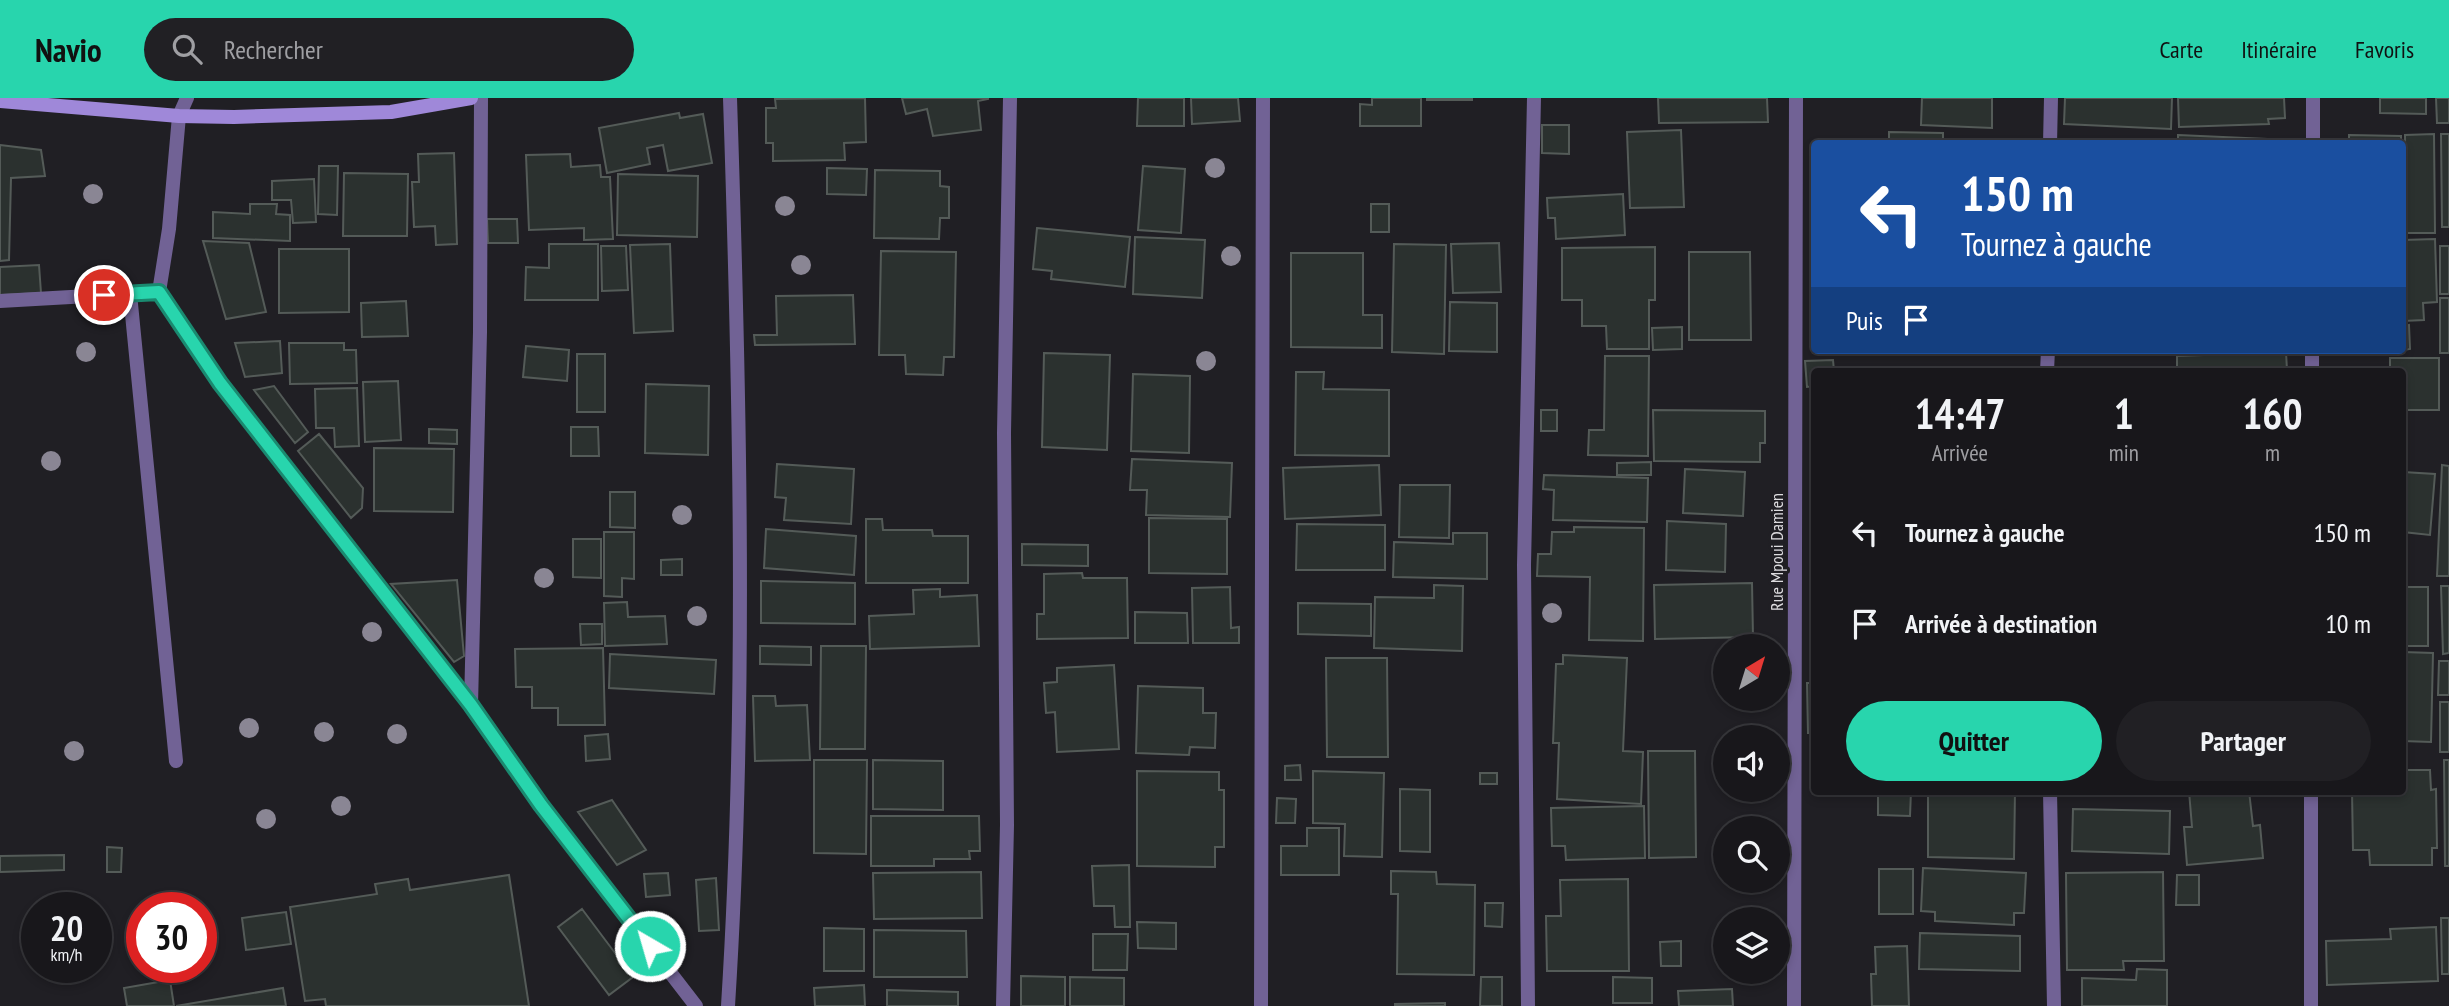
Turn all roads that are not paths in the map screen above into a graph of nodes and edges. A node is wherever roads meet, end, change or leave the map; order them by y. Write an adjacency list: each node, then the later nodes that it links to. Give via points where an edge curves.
1 (187, 98): 12 (street)
2 (471, 98): 12 (main road, via 391,112)
3 (481, 98): 18 (street)
4 (730, 98): 23 (street, via 739,515 738,846)
5 (1010, 98): 24 (street)
6 (1263, 98): 25 (street)
7 (1534, 98): 26 (street, via 1524,565)
8 (1796, 98): 27 (street, Rue Mpoui Damien)
9 (2050, 98): 13 (street)
10 (2313, 98): 14 (street)
11 (0, 101): 12 (main road)
12 (179, 116): 15 (street)
13 (2050, 140)
14 (2313, 140)
15 (159, 292): 16 (street); 18 (street, via 220,383)
16 (130, 294): 17 (street); 19 (street)
17 (0, 301)
18 (471, 705): 22 (street, via 541,805)
19 (176, 761)
20 (2050, 795): 28 (street)
21 (2311, 795): 29 (street)
22 (696, 1006)
23 (728, 1006)
24 (1003, 1006)
25 (1261, 1006)
26 (1528, 1006)
27 (1794, 1006)
28 (2054, 1006)
29 (2311, 1006)

